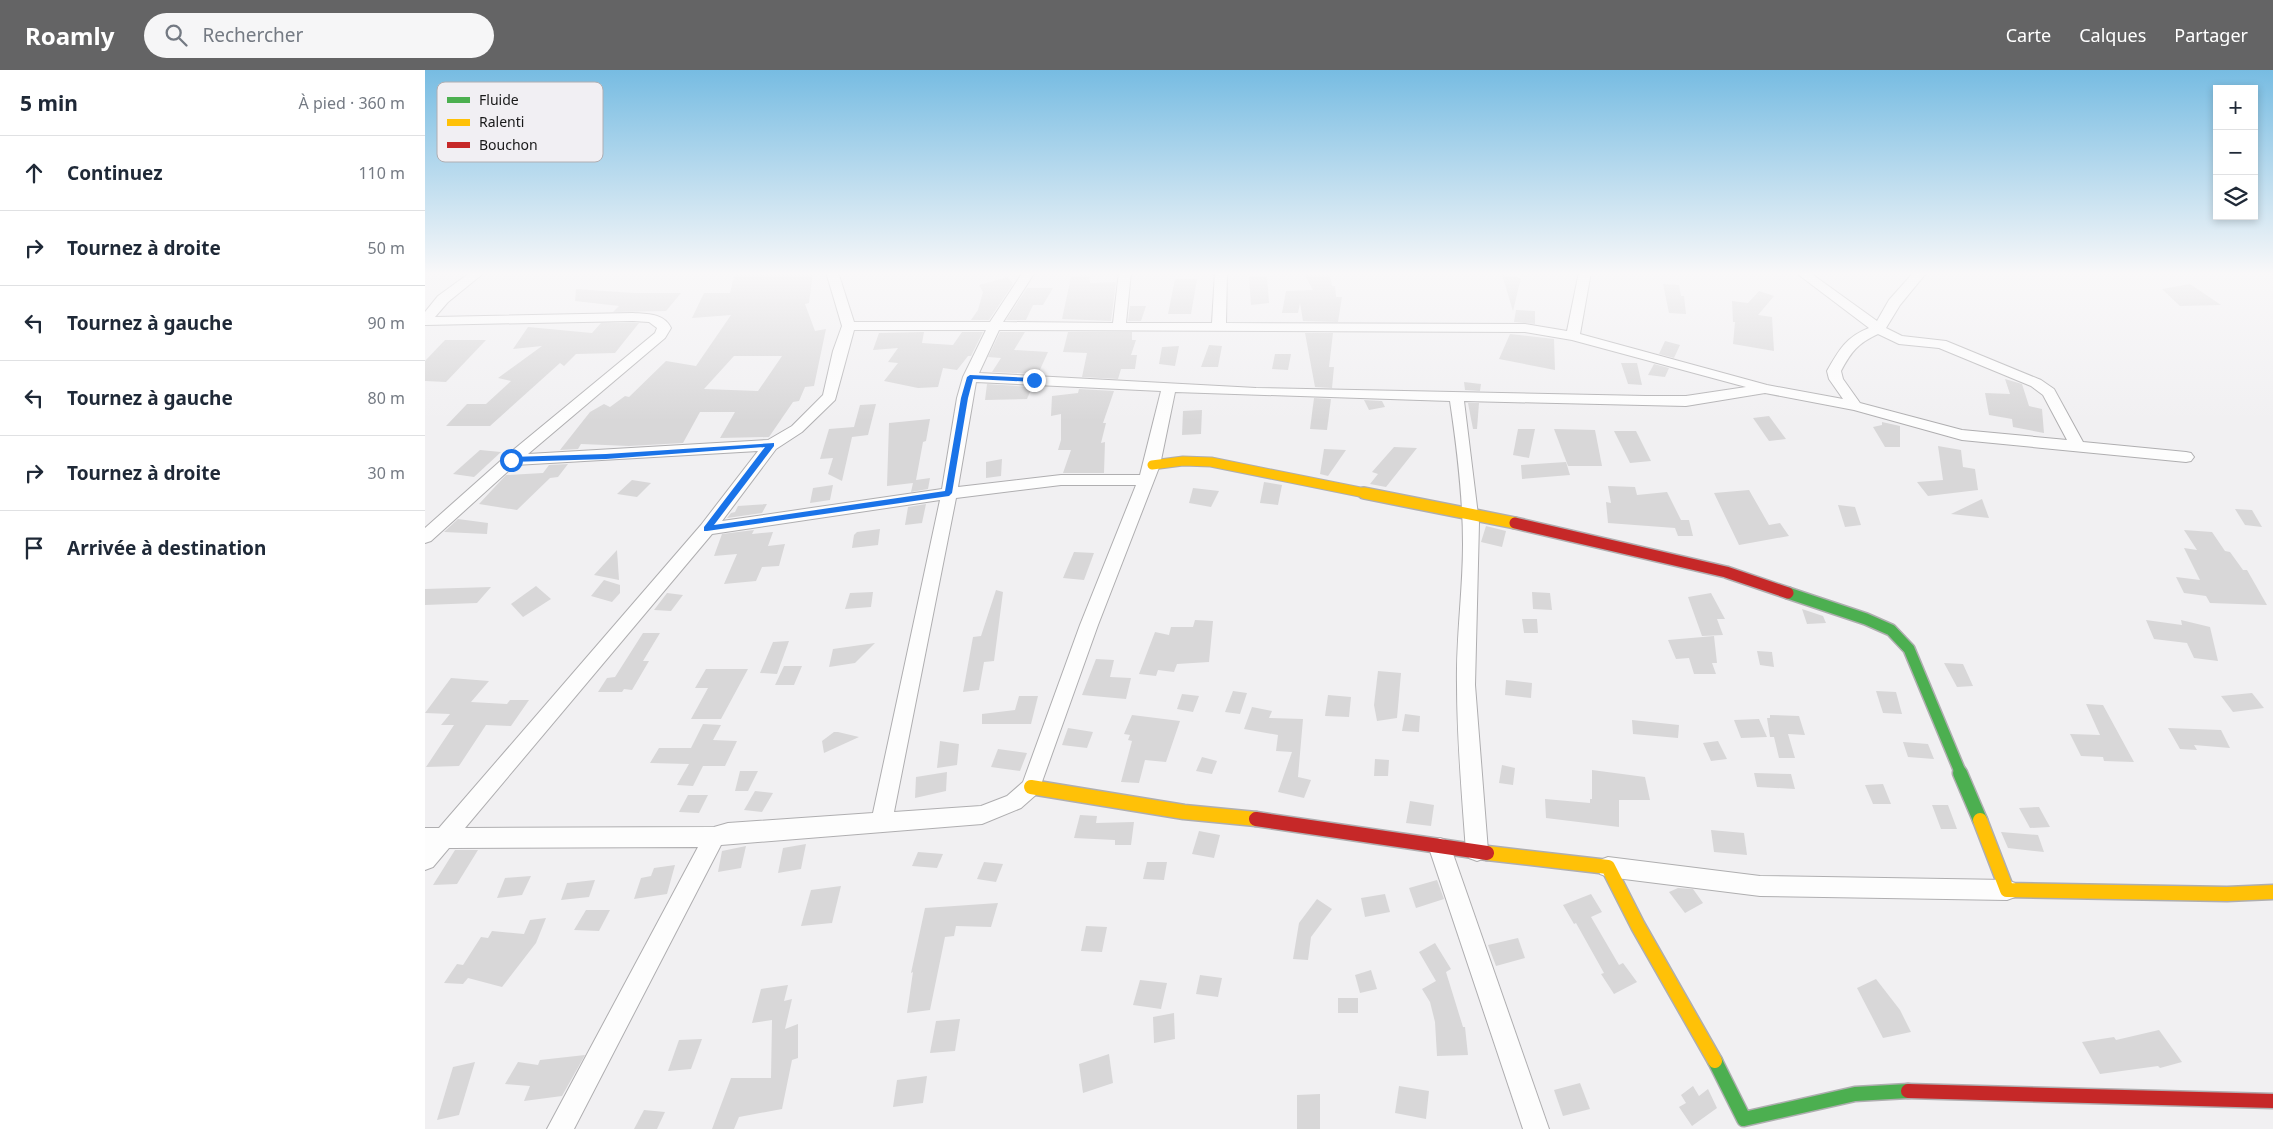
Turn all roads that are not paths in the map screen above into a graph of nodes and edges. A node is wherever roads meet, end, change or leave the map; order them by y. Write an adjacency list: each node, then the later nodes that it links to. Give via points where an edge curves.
1 (659, 321): 23 (street, via 664,328 660,335)
2 (848, 321): 10 (street)
3 (997, 321): 9 (street)
4 (1120, 321): 11 (street)
5 (1219, 321): 12 (street)
6 (1576, 321): 14 (street)
7 (1869, 321): 13 (street)
8 (1883, 321): 13 (street)
9 (995, 325): 10 (street); 11 (street); 15 (street)
10 (849, 326): 20 (street, via 830,397 797,429)
11 (1119, 326): 12 (street)
12 (1219, 327): 14 (street, via 1525,328)
13 (1879, 329): 19 (street, via 1857,338 1835,371 1836,379); 21 (street, via 1899,340 1941,344 2036,383 2049,392)
14 (1573, 336): 17 (street)
15 (970, 377): 16 (street); 25 (street)
16 (1169, 387): 18 (street); 24 (street)
17 (1765, 388): 18 (street, via 1686,401); 19 (street)
18 (1456, 396): 26 (street)
19 (1855, 406): 21 (street, via 1962,435)
20 (771, 445): 23 (street); 27 (street)
21 (2078, 446): 22 (street)
22 (2186, 457)
23 (511, 460): 28 (street)
24 (1149, 472): 25 (street); 26 (street, via 1183,461 1211,462); 29 (street, via 1089,625)
25 (949, 493): 27 (street); 30 (street)
26 (1470, 513): 34 (street, via 1467,737); 37 (street, via 1726,572 1891,630 1909,649)
27 (707, 529): 32 (street)
28 (425, 537)
29 (1031, 787): 30 (street, via 1014,802 982,815); 33 (street, via 1184,812 1285,822)
30 (882, 821): 31 (street, via 728,833)
31 (714, 837): 32 (street); 41 (street)
32 (433, 839): 35 (street)
33 (1440, 848): 34 (street); 42 (street)
34 (1477, 851): 36 (street)
35 (425, 860)
36 (1608, 867): 37 (street, via 1760,886); 40 (street, via 1710,1051)
37 (2007, 890): 38 (street)
38 (2273, 892)
39 (2273, 1101): 40 (street, via 1901,1091 1855,1094)
40 (1746, 1124)
41 (560, 1129)
42 (1536, 1129)

